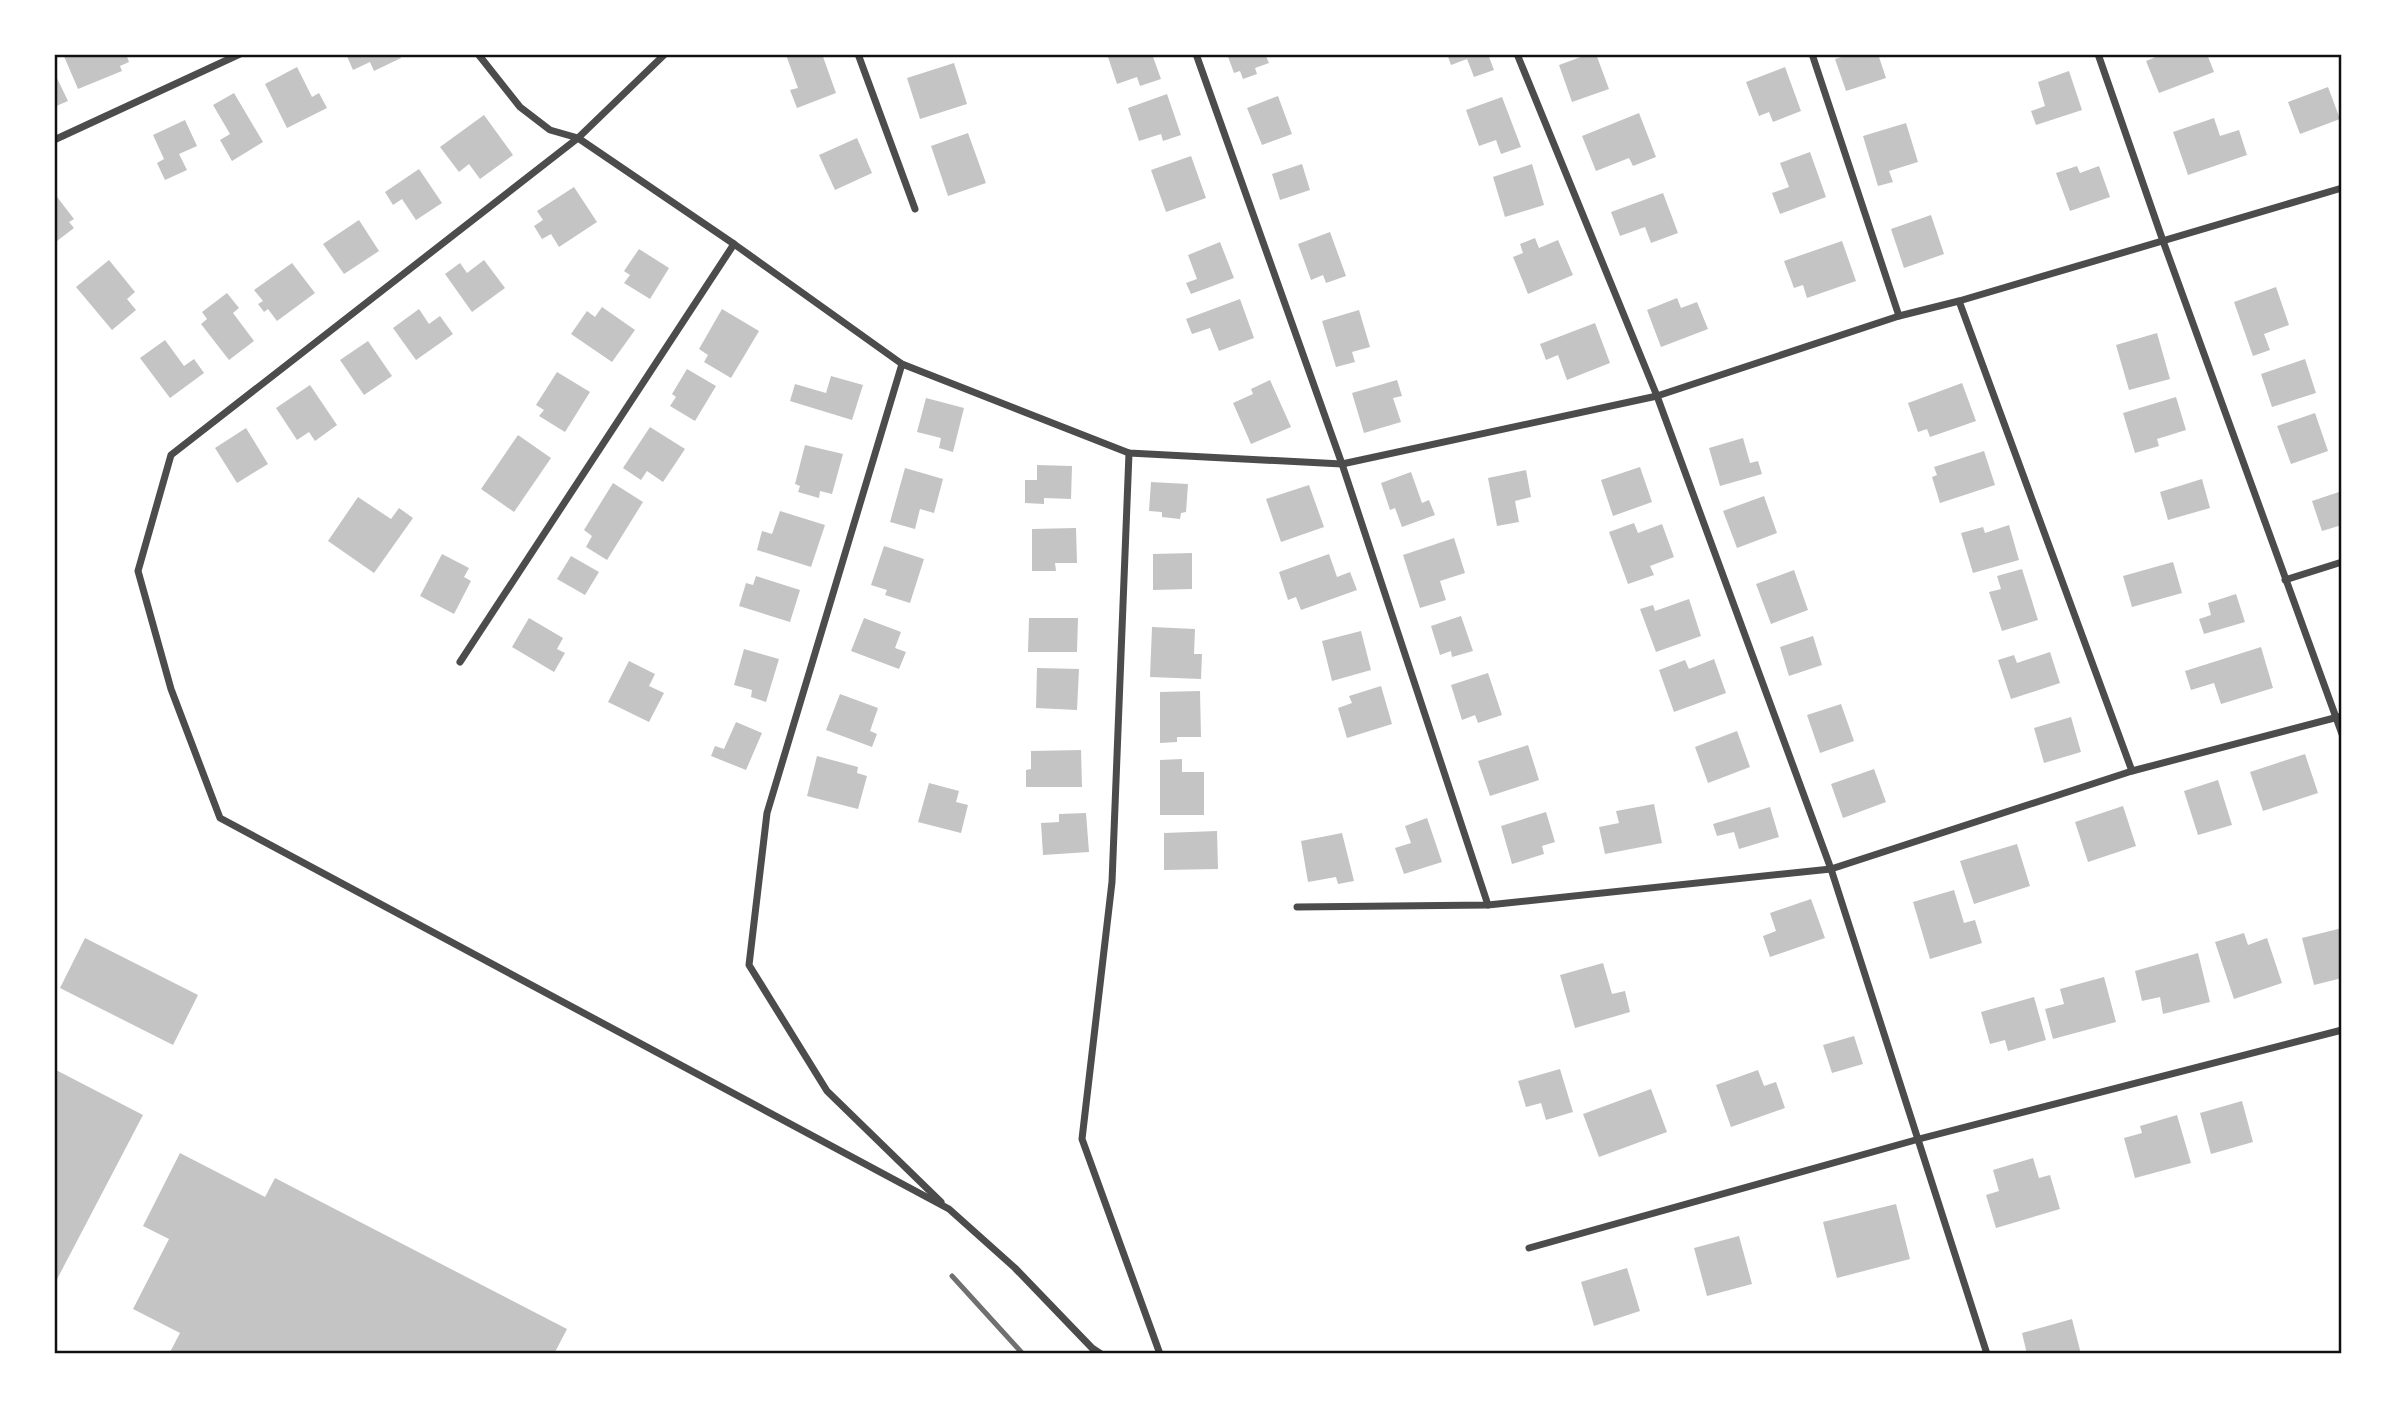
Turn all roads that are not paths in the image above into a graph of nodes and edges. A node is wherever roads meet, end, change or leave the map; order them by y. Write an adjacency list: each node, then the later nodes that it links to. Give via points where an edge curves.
1 (240, 54): 10 (street)
2 (478, 54): 9 (street, via 520,107 550,130)
3 (665, 54): 9 (street)
4 (858, 54): 12 (street)
5 (1196, 54): 20 (street)
6 (1517, 54): 18 (street)
7 (1812, 54): 16 (street)
8 (2098, 54): 13 (street)
9 (578, 138): 14 (street); 32 (street, via 171,455 138,571 172,689 220,818)
10 (54, 141)
11 (2342, 188): 13 (street)
12 (915, 209)
13 (2163, 241): 15 (street); 22 (street)
14 (734, 244): 17 (street); 23 (street)
15 (1959, 301): 16 (street); 26 (street)
16 (1899, 316): 18 (street)
17 (902, 364): 19 (street); 32 (street, via 767,813 749,965 827,1091)
18 (1657, 396): 20 (street); 27 (street)
19 (1129, 453): 20 (street); 35 (street, via 1112,882 1082,1139)
20 (1342, 464): 28 (street)
21 (2342, 562): 22 (street)
22 (2285, 580): 24 (street)
23 (460, 662)
24 (2339, 717): 25 (street); 26 (street)
25 (2342, 734)
26 (2132, 771): 27 (street)
27 (1831, 869): 28 (street); 31 (street)
28 (1488, 905): 29 (street)
29 (1297, 907)
30 (2342, 1030): 31 (street)
31 (1919, 1139): 33 (street); 36 (street)
32 (949, 1209): 34 (street)
33 (1529, 1248)
34 (1101, 1354)
35 (1160, 1354)
36 (1987, 1354)

